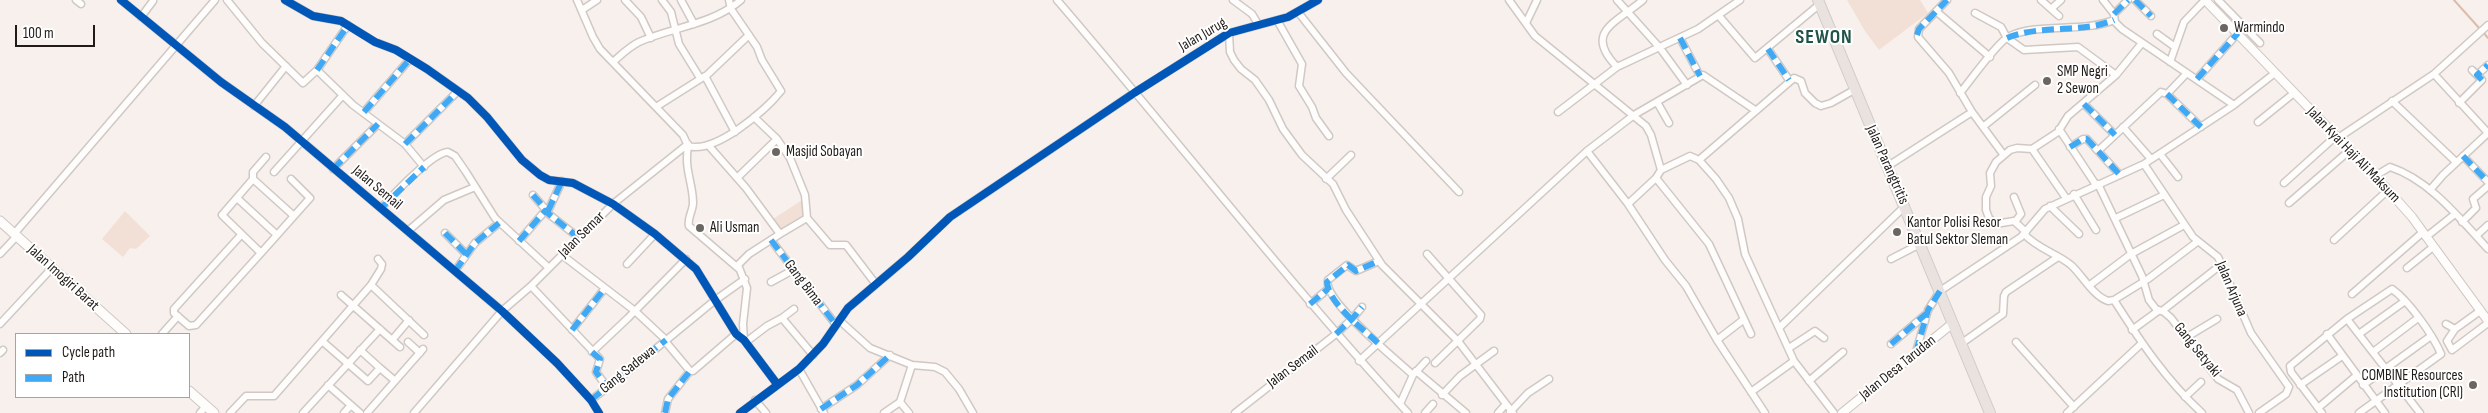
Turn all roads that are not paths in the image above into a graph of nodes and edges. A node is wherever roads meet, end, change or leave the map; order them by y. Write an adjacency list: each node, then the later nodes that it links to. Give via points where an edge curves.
1 (123, 0): 41 (street, Jalan Semail)
2 (216, 0): 60 (street)
3 (227, 0): 69 (street, via 262,43)
4 (285, 0): 48 (street, via 313,16)
5 (577, 0): 32 (street)
6 (597, 0): 32 (street)
7 (625, 0): 55 (street, via 640,17)
8 (662, 0): 50 (street, via 671,12)
9 (681, 0): 46 (street)
10 (729, 0): 30 (street)
11 (741, 0): 30 (street)
12 (1057, 0): 87 (street)
13 (1233, 0): 47 (street, via 1252,14)
14 (1318, 0): 34 (street, Jalan Jurug)
15 (1537, 0): 45 (street)
16 (1617, 0): 35 (street)
17 (1642, 0): 35 (street)
18 (1740, 0): 38 (street)
19 (2041, 0): 31 (street)
20 (2061, 0): 31 (street)
21 (2103, 0): 42 (street)
22 (2128, 0): 42 (street)
23 (2135, 0): 40 (street)
24 (2205, 0): 43 (street, Jalan Kyai Haji Ali Maksum); 61 (street, via 2184,22)
25 (2218, 0): 33 (street)
26 (153, 1): 41 (street)
27 (1513, 1): 45 (street)
28 (1945, 1): 36 (street)
29 (1819, 2): 63 (street); 85 (main road, Jalan Parangtritis)
30 (731, 9): 46 (street); 54 (street)
31 (2051, 9): 39 (street)
32 (582, 10): 66 (street, via 596,43)
33 (2229, 11): 43 (street); 59 (street)
34 (1298, 12): 44 (street, Jalan Jurug); 157 (street, via 1346,73)
35 (1628, 12): 62 (street); 70 (street, via 1604,31 1601,39 1606,56)
36 (1937, 12): 64 (street); 88 (street, via 1919,29 1918,37 1949,73)
37 (1975, 13): 57 (street, via 2002,27)
38 (1719, 16): 56 (street); 63 (street, via 1755,58)
39 (2058, 16)
40 (2151, 16)
41 (141, 17): 60 (street, Jalan Semail)
42 (2114, 17): 57 (street, via 2064,29 2022,32); 58 (street, via 2122,30)
43 (2224, 18): 52 (street, Jalan Kyai Haji Ali Maksum)
44 (1277, 20): 47 (street, Jalan Jurug); 114 (street, via 1302,64 1298,83 1302,93)
45 (1526, 23): 82 (street, via 1534,36)
46 (694, 24): 50 (street)
47 (1258, 24): 51 (street, Jalan Jurug)
48 (348, 25): 65 (street); 71 (street)
49 (2484, 29): 76 (street)
50 (675, 31): 55 (street); 79 (street, via 679,44)
51 (1229, 33): 87 (street, Jalan Jurug); 148 (street, via 1234,60 1255,80 1286,134 1309,164)
52 (2238, 33): 74 (street, Jalan Kyai Haji Ali Maksum); 80 (street)
53 (2158, 34): 61 (street)
54 (749, 35): 79 (street); 104 (street, via 781,90)
55 (651, 38): 66 (street, via 638,42)
56 (1680, 38): 62 (street); 78 (street)
57 (2007, 38): 64 (street); 75 (street, via 2020,48 2029,50 2078,47)
58 (2142, 43): 67 (street); 75 (street)
59 (2260, 43)
60 (176, 45): 97 (street, Jalan Semail); 188 (street)
61 (2175, 47): 67 (street)
62 (1660, 48): 70 (street); 83 (street)
63 (1768, 49): 81 (street)
64 (1990, 58): 88 (street)
65 (410, 59): 86 (street); 100 (street)
66 (614, 61): 98 (street)
67 (2170, 62): 73 (street)
68 (2488, 65): 77 (street)
69 (286, 66): 71 (street, via 303,83); 97 (street)
70 (1616, 67): 82 (street)
71 (317, 70): 91 (street)
72 (2472, 70): 77 (street)
73 (2187, 73): 80 (street); 90 (street)
74 (2275, 73): 89 (street, Jalan Kyai Haji Ali Maksum); 96 (street)
75 (2116, 74): 95 (street)
76 (2434, 74): 92 (street); 94 (street)
77 (2477, 75): 94 (street, via 2482,80)
78 (1700, 76): 83 (street); 99 (street, via 1707,75)
79 (703, 77): 98 (street); 112 (street)
80 (2197, 79): 96 (street)
81 (1789, 80): 85 (street, via 1800,80 1805,93 1821,106 1827,106); 99 (street)
82 (1594, 82): 101 (street); 103 (street)
83 (1687, 85): 93 (street)
84 (2035, 85): 108 (street)
85 (1854, 90): 136 (main road, Jalan Parangtritis)
86 (458, 91): 119 (street); 149 (street, via 487,117 522,160 540,176)
87 (1134, 93): 224 (street, Jalan Jurug, via 950,217); 236 (street)
88 (1960, 93): 102 (street)
89 (2294, 93): 105 (street); 116 (street, Jalan Kyai Haji Ali Maksum)
90 (2167, 94): 109 (street, via 2160,92); 110 (street)
91 (343, 95): 100 (street); 118 (street)
92 (2392, 101): 116 (street); 134 (street)
93 (1657, 102): 103 (street); 106 (street)
94 (2459, 103): 113 (street)
95 (2084, 104): 111 (street, via 2068,116); 115 (street)
96 (2234, 105): 110 (street)
97 (254, 106): 118 (street, Jalan Semail)
98 (656, 107): 120 (street)
99 (1755, 110): 133 (street)
100 (364, 112): 107 (street)
101 (1558, 112)
102 (1972, 112): 108 (street); 136 (street)
103 (1634, 115): 125 (street); 139 (street, via 1651,135)
104 (754, 117): 112 (street); 117 (street)
105 (2258, 122)
106 (1669, 123)
107 (378, 124): 119 (street); 138 (street)
108 (1984, 126): 127 (street)
109 (2123, 127): 115 (street); 132 (street)
110 (2201, 127): 128 (street)
111 (2060, 130): 122 (street, Gang Setyaki); 123 (street)
112 (735, 132): 121 (street)
113 (2488, 133): 130 (street)
114 (1329, 136)
115 (2114, 136): 126 (street)
116 (2337, 137): 124 (street, Jalan Kyai Haji Ali Maksum); 150 (street)
117 (777, 139): 144 (street); 173 (street, via 790,158 803,188)
118 (301, 141): 138 (street, Jalan Semail); 140 (street)
119 (405, 144): 137 (street)
120 (688, 145): 121 (street); 165 (street, Jalan Semar); 216 (street, via 686,169 693,201 689,226)
121 (709, 146): 144 (street)
122 (2070, 147): 126 (street, via 2086,138); 152 (street, Gang Setyaki)
123 (2032, 149): 127 (street, via 2017,148); 163 (street)
124 (2350, 150): 142 (street, Jalan Kyai Haji Ali Maksum); 164 (street)
125 (1588, 151): 166 (street); 220 (street)
126 (2098, 151): 141 (street)
127 (2004, 154): 176 (street, via 1990,173 1991,186 1986,206 1996,224)
128 (2160, 154): 132 (street); 143 (street)
129 (1351, 155): 148 (street)
130 (2463, 156): 134 (street); 151 (street)
131 (266, 157): 146 (street, via 253,172)
132 (2151, 159): 135 (street)
133 (1699, 160): 139 (street, via 1690,156); 259 (street, via 1729,198 1738,219 1745,254)
134 (2456, 162): 156 (street)
135 (2144, 164): 141 (street); 160 (street, Jalan Arjuna)
136 (1888, 166): 167 (main road, Jalan Parangtritis)
137 (424, 167): 154 (street, via 448,152 455,156); 169 (street)
138 (333, 170): 169 (street, Jalan Semail)
139 (1661, 170): 145 (street)
140 (274, 172)
141 (2120, 176): 152 (street)
142 (2375, 176): 155 (street, Jalan Kyai Haji Ali Maksum); 156 (street, via 2392,167)
143 (2178, 177)
144 (737, 178): 186 (street)
145 (1656, 178): 166 (street); 253 (street, via 1708,244)
146 (253, 179): 162 (street); 172 (street)
147 (291, 179): 172 (street, via 310,198)
148 (1326, 179): 211 (street, via 1334,184 1346,210)
149 (562, 180): 165 (street); 170 (street)
150 (2284, 182)
151 (2488, 182)
152 (2097, 185): 158 (street); 174 (street, Gang Setyaki)
153 (2488, 186): 177 (street, via 2473,199 2476,208)
154 (474, 187): 178 (street); 182 (street, via 444,200)
155 (2388, 190): 191 (street, Jalan Kyai Haji Ali Maksum); 195 (street)
156 (2430, 190): 171 (street)
157 (1459, 192)
158 (2074, 194): 163 (street); 181 (street)
159 (533, 195): 170 (street)
160 (2164, 195): 174 (street); 180 (street, Jalan Arjuna)
161 (2014, 197): 176 (street, via 2021,214)
162 (236, 198): 189 (street, via 222,216); 190 (street)
163 (2066, 198): 168 (street)
164 (2288, 203)
165 (613, 204): 185 (street); 193 (street, Jalan Semar)
166 (1628, 204): 277 (street, via 1686,286)
167 (1905, 206): 198 (main road, Jalan Parangtritis); 259 (street)
168 (2050, 206): 184 (street); 187 (street)
169 (381, 208): 182 (street, Jalan Semail)
170 (547, 211): 193 (street); 196 (street)
171 (2454, 214): 177 (street); 191 (street)
172 (294, 216): 190 (street)
173 (807, 218): 186 (street); 224 (street, via 827,244 847,246)
174 (2116, 218): 205 (street, Gang Setyaki)
175 (0, 221): 188 (main road, Jalan Imogiri Barat)
176 (2015, 222): 184 (street)
177 (2462, 222): 192 (street)
178 (499, 223): 196 (street); 203 (street)
179 (2488, 224): 192 (street)
180 (2184, 225): 197 (street, Jalan Arjuna); 205 (street)
181 (2096, 230)
182 (408, 232): 219 (street, Jalan Semail)
183 (445, 232): 203 (street)
184 (2025, 233): 207 (street, via 2037,246); 230 (street)
185 (655, 234): 209 (street); 212 (street)
186 (780, 234): 194 (street)
187 (2079, 234)
188 (15, 235): 202 (street); 214 (main road, Jalan Imogiri Barat)
189 (241, 235): 201 (street); 246 (street, via 174,309)
190 (277, 235): 201 (street)
191 (2424, 235): 199 (street, Jalan Kyai Haji Ali Maksum); 231 (street)
192 (2476, 236): 200 (street)
193 (579, 238): 206 (street, Jalan Semar)
194 (771, 240): 216 (street, via 744,259); 218 (street, Gang Bima)
195 (2334, 240)
196 (519, 241): 215 (street)
197 (2197, 242): 213 (street, Jalan Arjuna, via 2215,253); 223 (street)
198 (1920, 244): 210 (street); 230 (main road, Jalan Parangtritis)
199 (2433, 247): 217 (street); 241 (street, Jalan Kyai Haji Ali Maksum)
200 (2488, 249)
201 (260, 253): 246 (street, via 196,325 189,326)
202 (0, 254)
203 (466, 254): 219 (street)
204 (1428, 254): 220 (street)
205 (2131, 254): 223 (street, Gang Setyaki); 226 (street)
206 (562, 255): 215 (street, Jalan Semar); 228 (street)
207 (2058, 257): 226 (street); 283 (street, via 2006,292 2003,314)
208 (378, 259): 225 (street, via 382,269)
209 (686, 259): 234 (street, via 700,275); 243 (street)
210 (1891, 259)
211 (1379, 260): 229 (street, via 1356,271 1347,265 1328,280); 237 (street)
212 (627, 264)
213 (2222, 264): 244 (street); 363 (street, Jalan Arjuna, via 2250,333 2290,388)
214 (52, 268): 257 (street); 264 (main road, Jalan Imogiri Barat)
215 (549, 268): 227 (street, Jalan Semar)
216 (738, 268): 221 (street)
217 (2407, 268)
218 (793, 270): 222 (street); 255 (street, Gang Bima)
219 (455, 271): 242 (street, Jalan Semail)
220 (1448, 277): 237 (street); 279 (street, via 1481,315)
221 (745, 279): 234 (street, Gang Sadewa); 273 (street, via 747,288)
222 (771, 282)
223 (2144, 282): 233 (street); 244 (street, Gang Setyaki, via 2149,300)
224 (875, 283): 255 (street, Jalan Jurug, via 848,308)
225 (371, 284): 238 (street); 252 (street)
226 (2090, 285): 233 (street, via 2105,301)
227 (531, 286): 242 (street, Jalan Semar); 262 (street)
228 (605, 288): 243 (street); 262 (street)
229 (1328, 289): 236 (street); 249 (street)
230 (1940, 291): 245 (street); 256 (main road, Jalan Parangtritis)
231 (2352, 294)
232 (341, 295): 238 (street)
233 (2114, 300): 263 (street)
234 (714, 301): 273 (street); 276 (street, Gang Sadewa)
235 (2406, 302): 248 (street); 251 (street, via 2391,289); 269 (street)
236 (1310, 304): 266 (street)
237 (1419, 304): 279 (street); 282 (street)
238 (353, 305): 260 (street); 278 (street)
239 (1362, 306): 249 (street, Jalan Semail)
240 (794, 309): 247 (street)
241 (2480, 310): 254 (street, Jalan Kyai Haji Ali Maksum); 261 (street)
242 (502, 311): 324 (street, Jalan Semail); 343 (street, Jalan Semar)
243 (635, 311): 276 (street); 290 (street)
244 (2160, 311): 263 (street); 272 (street, Gang Setyaki)
245 (1926, 314): 284 (street); 292 (street)
246 (178, 316): 265 (street)
247 (782, 318): 273 (street); 294 (street)
248 (2418, 318): 271 (street); 293 (street)
249 (1352, 319): 266 (street, Jalan Semail); 282 (street)
250 (2217, 319): 272 (street)
251 (2347, 319): 268 (street); 269 (street)
252 (409, 320): 270 (street); 275 (street)
253 (1743, 320): 267 (street); 277 (street)
254 (2488, 322): 261 (street, via 2452,350 2447,341)
255 (838, 323): 294 (street, Jalan Jurug); 295 (street, Gang Bima, via 870,348)
256 (1953, 323): 283 (main road, Jalan Parangtritis); 292 (street, Jalan Desa Tarudan)
257 (0, 324)
258 (2446, 324): 261 (street)
259 (1779, 328): 287 (street)
260 (380, 329): 275 (street); 288 (street)
261 (2455, 329)
262 (572, 330): 290 (street)
263 (2132, 330): 285 (street)
264 (125, 333)
265 (163, 333)
266 (1336, 334): 298 (street); 351 (street, Jalan Semail)
267 (1750, 334)
268 (2327, 334): 296 (street); 317 (street, via 2290,366 2290,372)
269 (2358, 334): 293 (street)
270 (424, 335)
271 (2431, 336): 305 (street); 315 (street, via 2441,356)
272 (2187, 337): 362 (street, Gang Setyaki, via 2218,379 2237,390)
273 (741, 338): 307 (street); 314 (street)
274 (1824, 338): 287 (street, via 1815,331)
275 (392, 339): 286 (street)
276 (665, 340): 307 (street); 319 (street, Gang Sadewa)
277 (1718, 340): 321 (street)
278 (322, 341): 301 (street); 338 (street, via 274,396 246,396)
279 (1458, 341): 300 (street); 302 (street)
280 (408, 342): 311 (street, via 421,351)
281 (2016, 342): 332 (street)
282 (1378, 343): 298 (street); 308 (street)
283 (1962, 343): 359 (main road, Jalan Parangtritis)
284 (1891, 344)
285 (2141, 344): 323 (street); 332 (street)
286 (400, 347)
287 (1789, 348): 299 (street)
288 (360, 350): 301 (street); 304 (street)
289 (1494, 351): 302 (street)
290 (592, 352): 319 (street, via 600,359 596,372)
291 (1843, 352): 312 (street)
292 (1916, 352): 358 (street, Jalan Desa Tarudan)
293 (2373, 352): 305 (street)
294 (813, 354): 306 (street, Jalan Jurug)
295 (890, 355): 303 (street, Gang Bima); 335 (street)
296 (2342, 356): 309 (street); 317 (street)
297 (1426, 360): 308 (street)
298 (1359, 361): 328 (street)
299 (1794, 361): 312 (street); 321 (street)
300 (1434, 363)
301 (347, 364): 304 (street, via 366,381); 316 (street)
302 (1477, 364): 322 (street); 330 (street)
303 (912, 365): 327 (street); 350 (street, Gang Bima, via 934,367 952,378)
304 (380, 368): 311 (street)
305 (2386, 368): 315 (street); 318 (street)
306 (799, 369): 314 (street, Jalan Jurug); 335 (street)
307 (690, 371): 345 (street, via 668,399)
308 (1414, 373): 322 (street); 328 (street)
309 (2356, 376): 318 (street); 334 (street)
310 (1549, 379): 336 (street, via 1528,393)
311 (394, 380): 342 (street)
312 (1809, 382): 357 (street)
313 (2200, 382): 323 (street)
314 (777, 384): 325 (street, Jalan Jurug)
315 (2398, 384): 326 (street); 366 (street)
316 (328, 385): 331 (street); 339 (street)
317 (2300, 385): 334 (street)
318 (2363, 385): 326 (street)
319 (607, 387): 324 (street, Gang Sadewa)
320 (190, 392): 333 (main road)
321 (1751, 392): 356 (street)
322 (1442, 395): 354 (street)
323 (2185, 397): 361 (street)
324 (591, 400): 344 (street, Jalan Semail)
325 (755, 400): 346 (street, Jalan Jurug); 347 (street)
326 (2376, 401): 364 (street); 365 (street)
327 (900, 402): 348 (street); 349 (street)
328 (1400, 404): 352 (street)
329 (1433, 404): 353 (street)
330 (1506, 404): 336 (street); 355 (street)
331 (351, 405): 340 (street); 341 (street)
332 (2074, 407): 360 (street)
333 (203, 410): 337 (main road)
334 (2320, 410)
335 (823, 411)
336 (1511, 412)
337 (214, 413)
338 (230, 413)
339 (303, 413)
340 (344, 413)
341 (360, 413)
342 (367, 413)
343 (414, 413)
344 (599, 413)
345 (666, 413)
346 (740, 413)
347 (766, 413)
348 (884, 413)
349 (909, 413)
350 (973, 413)
351 (1235, 413)
352 (1408, 413)
353 (1425, 413)
354 (1466, 413)
355 (1498, 413)
356 (1765, 413)
357 (1834, 413)
358 (1842, 413)
359 (1990, 413)
360 (2067, 413)
361 (2202, 413)
362 (2249, 413)
363 (2259, 413)
364 (2359, 413)
365 (2385, 413)
366 (2420, 413)

